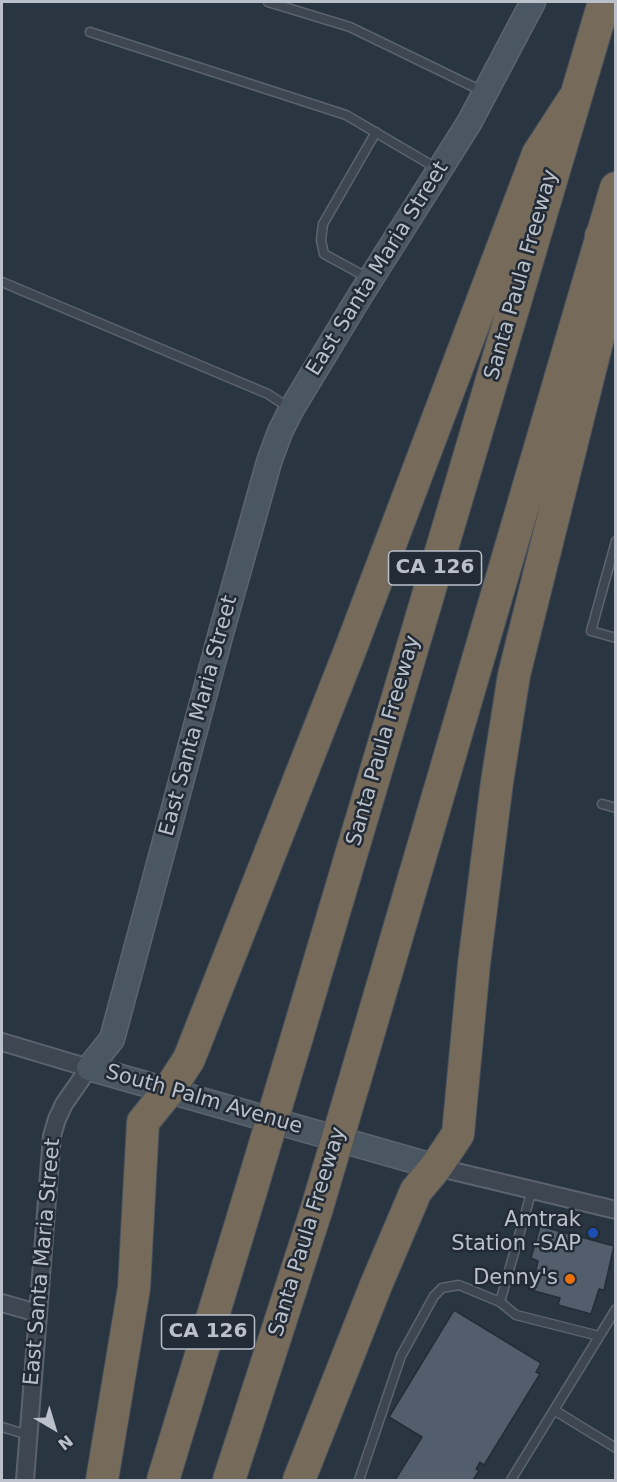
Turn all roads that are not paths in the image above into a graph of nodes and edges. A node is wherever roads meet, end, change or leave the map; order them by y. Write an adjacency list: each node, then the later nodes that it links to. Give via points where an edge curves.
1 (267, 2): 5 (lane, via 350,27)
2 (533, 2): 5 (street, East Santa Maria Street)
3 (603, 2): 6 (highway, Santa Paula Freeway / CA 126)
4 (90, 32): 7 (lane, via 346,115)
5 (485, 92): 8 (street, East Santa Maria Street)
6 (573, 100): 20 (highway, via 538,154 349,653 189,1059); 35 (highway, Santa Paula Freeway / CA 126, bridge)
7 (376, 132): 8 (lane); 11 (lane, via 323,224 321,240 324,254)
8 (439, 169): 11 (street, East Santa Maria Street)
9 (615, 188): 10 (highway, Santa Paula Freeway / CA 126)
10 (601, 236): 21 (highway, via 601,326 514,675 474,964 458,1134); 36 (highway, Santa Paula Freeway / CA 126, bridge, via 317,1208)
11 (371, 279): 13 (street, East Santa Maria Street)
12 (2, 282): 13 (lane, via 268,394)
13 (291, 410): 19 (street, East Santa Maria Street, via 269,462 112,1039)
14 (615, 541): 15 (lane, via 591,631)
15 (615, 638)
16 (602, 804): 17 (lane)
17 (615, 808)
18 (2, 1042): 19 (street, South Palm Avenue)
19 (89, 1068): 20 (street, South Palm Avenue); 27 (street, East Santa Maria Street, via 64,1104 52,1136)
20 (169, 1090): 21 (street, South Palm Avenue); 34 (highway, via 143,1122 134,1288)
21 (436, 1167): 22 (street, South Palm Avenue); 37 (highway, via 416,1191)
22 (532, 1190): 23 (street, South Palm Avenue); 24 (lane)
23 (615, 1210)
24 (500, 1302): 28 (lane, via 516,1314); 38 (lane, via 459,1285 442,1288 434,1296 401,1356)
25 (2, 1303): 27 (street)
26 (615, 1309): 28 (lane)
27 (37, 1313): 31 (street, East Santa Maria Street)
28 (599, 1336): 29 (lane)
29 (554, 1410): 32 (lane); 39 (lane)
30 (2, 1427): 31 (lane)
31 (28, 1435): 33 (street, East Santa Maria Street)
32 (615, 1447)
33 (25, 1480)
34 (102, 1480)
35 (163, 1480)
36 (229, 1480)
37 (299, 1480)
38 (359, 1480)
39 (511, 1480)

